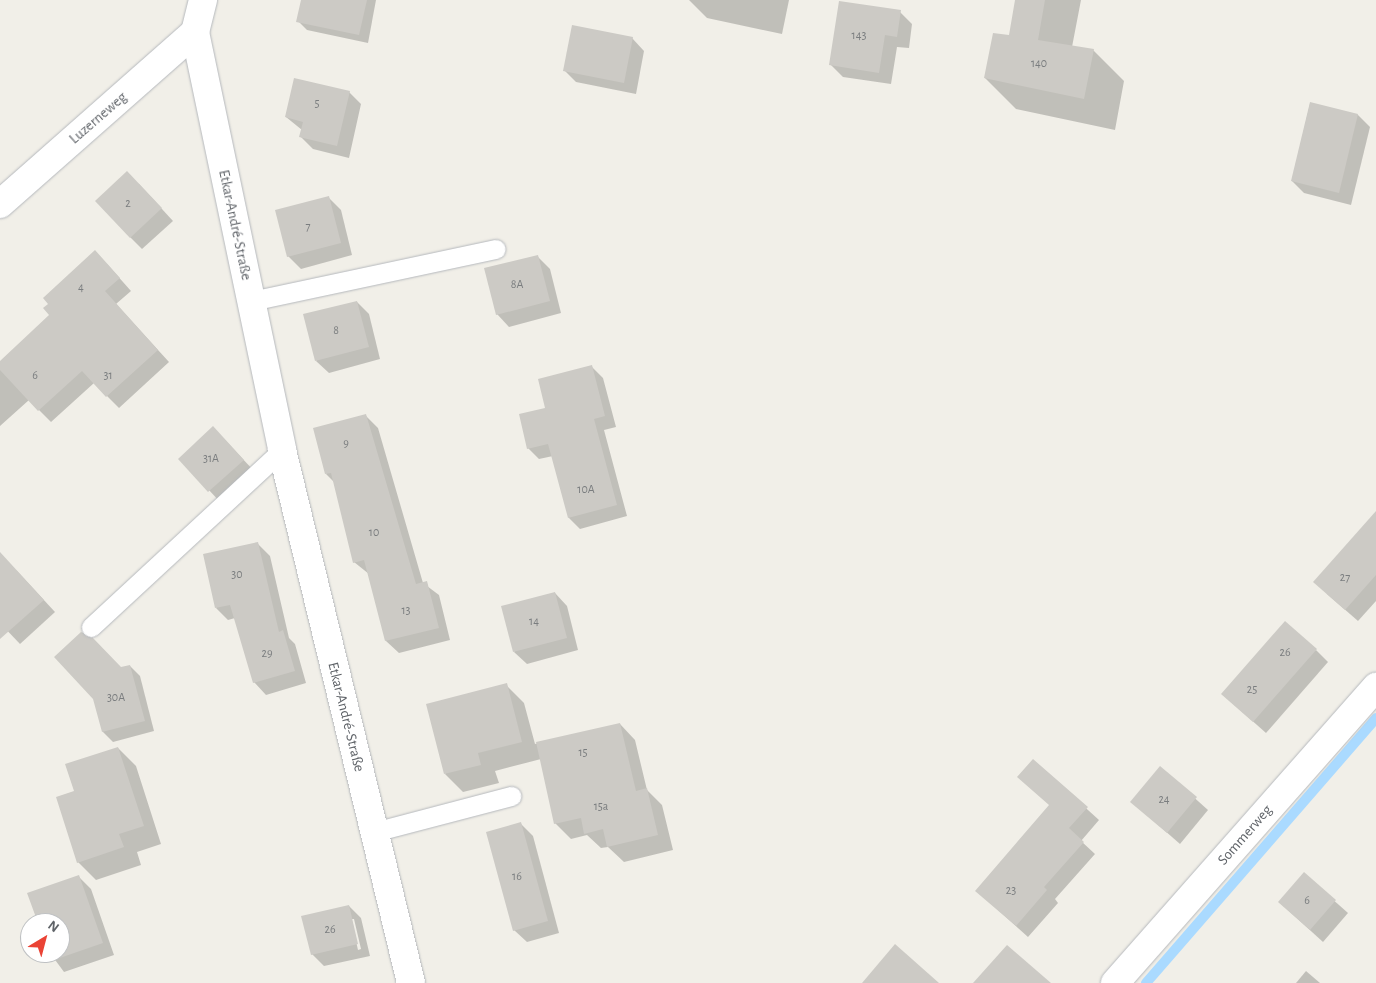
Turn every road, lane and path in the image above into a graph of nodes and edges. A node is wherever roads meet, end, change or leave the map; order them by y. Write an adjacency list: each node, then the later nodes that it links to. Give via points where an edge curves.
1 (203, 0): 2 (street, Etkar-André-Straße)
2 (195, 32): 3 (street, Luzerneweg); 5 (street, Etkar-André-Straße)
3 (0, 204)
4 (496, 249): 5 (lane)
5 (251, 301): 6 (street, Etkar-André-Straße)
6 (282, 450): 7 (lane); 10 (street, Etkar-André-Straße)
7 (91, 627)
8 (1376, 687): 12 (street, Sommerweg)
9 (512, 796): 10 (lane)
10 (374, 832): 11 (street, Etkar-André-Straße)
11 (411, 983)
12 (1115, 983)

